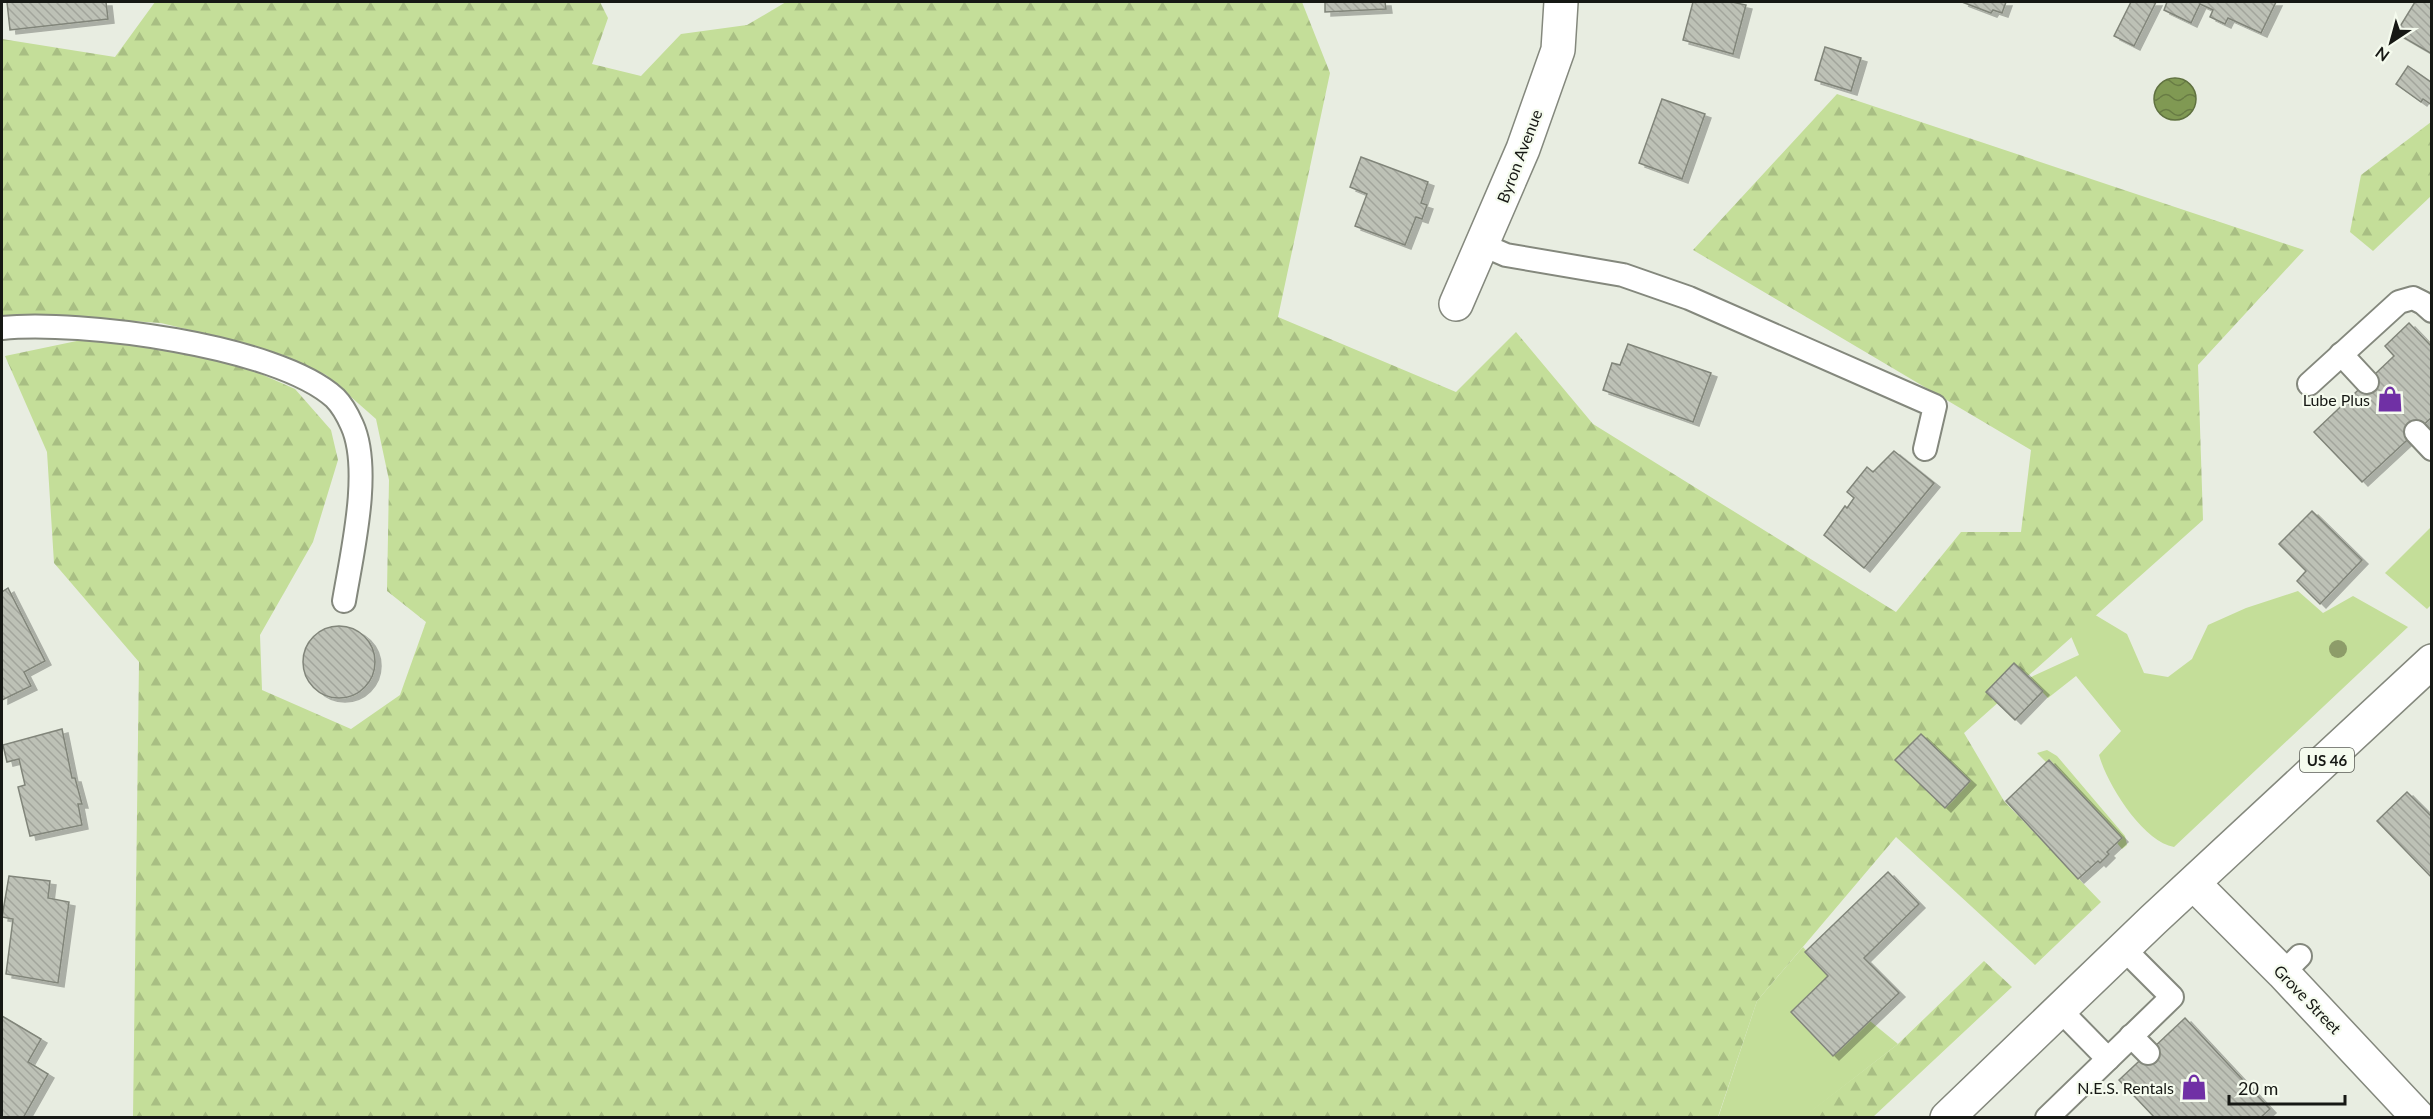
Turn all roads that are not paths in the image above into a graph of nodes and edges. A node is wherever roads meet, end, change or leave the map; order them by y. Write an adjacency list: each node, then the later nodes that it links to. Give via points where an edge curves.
1 (1561, 2): 2 (main road, Byron Avenue, via 1558,50)
2 (1483, 245): 3 (main road, Byron Avenue); 10 (lane, via 1506,255 1623,275 1831,358 1935,406)
3 (1456, 304)
4 (2432, 311): 6 (lane, via 2417,300 2395,304)
5 (2, 328): 12 (lane, via 28,326 119,333 206,347 284,368 320,386 337,400 353,427 358,446 361,482)
6 (2341, 354): 7 (lane); 8 (lane)
7 (2367, 382)
8 (2309, 384)
9 (2416, 432): 11 (lane)
10 (1925, 449)
11 (2432, 449)
12 (344, 600)
13 (2432, 661): 14 (main road, US 46)
14 (2194, 884): 15 (main road, US 46); 22 (main road, Grove Street, via 2292,964)
15 (2124, 949): 16 (main road, US 46); 17 (lane, via 2172,997)
16 (2060, 1010): 19 (lane); 20 (main road, US 46)
17 (2131, 1036): 18 (lane); 19 (lane)
18 (2148, 1053)
19 (2108, 1059): 21 (lane)
20 (1947, 1118)
21 (2047, 1118)
22 (2419, 1118)

